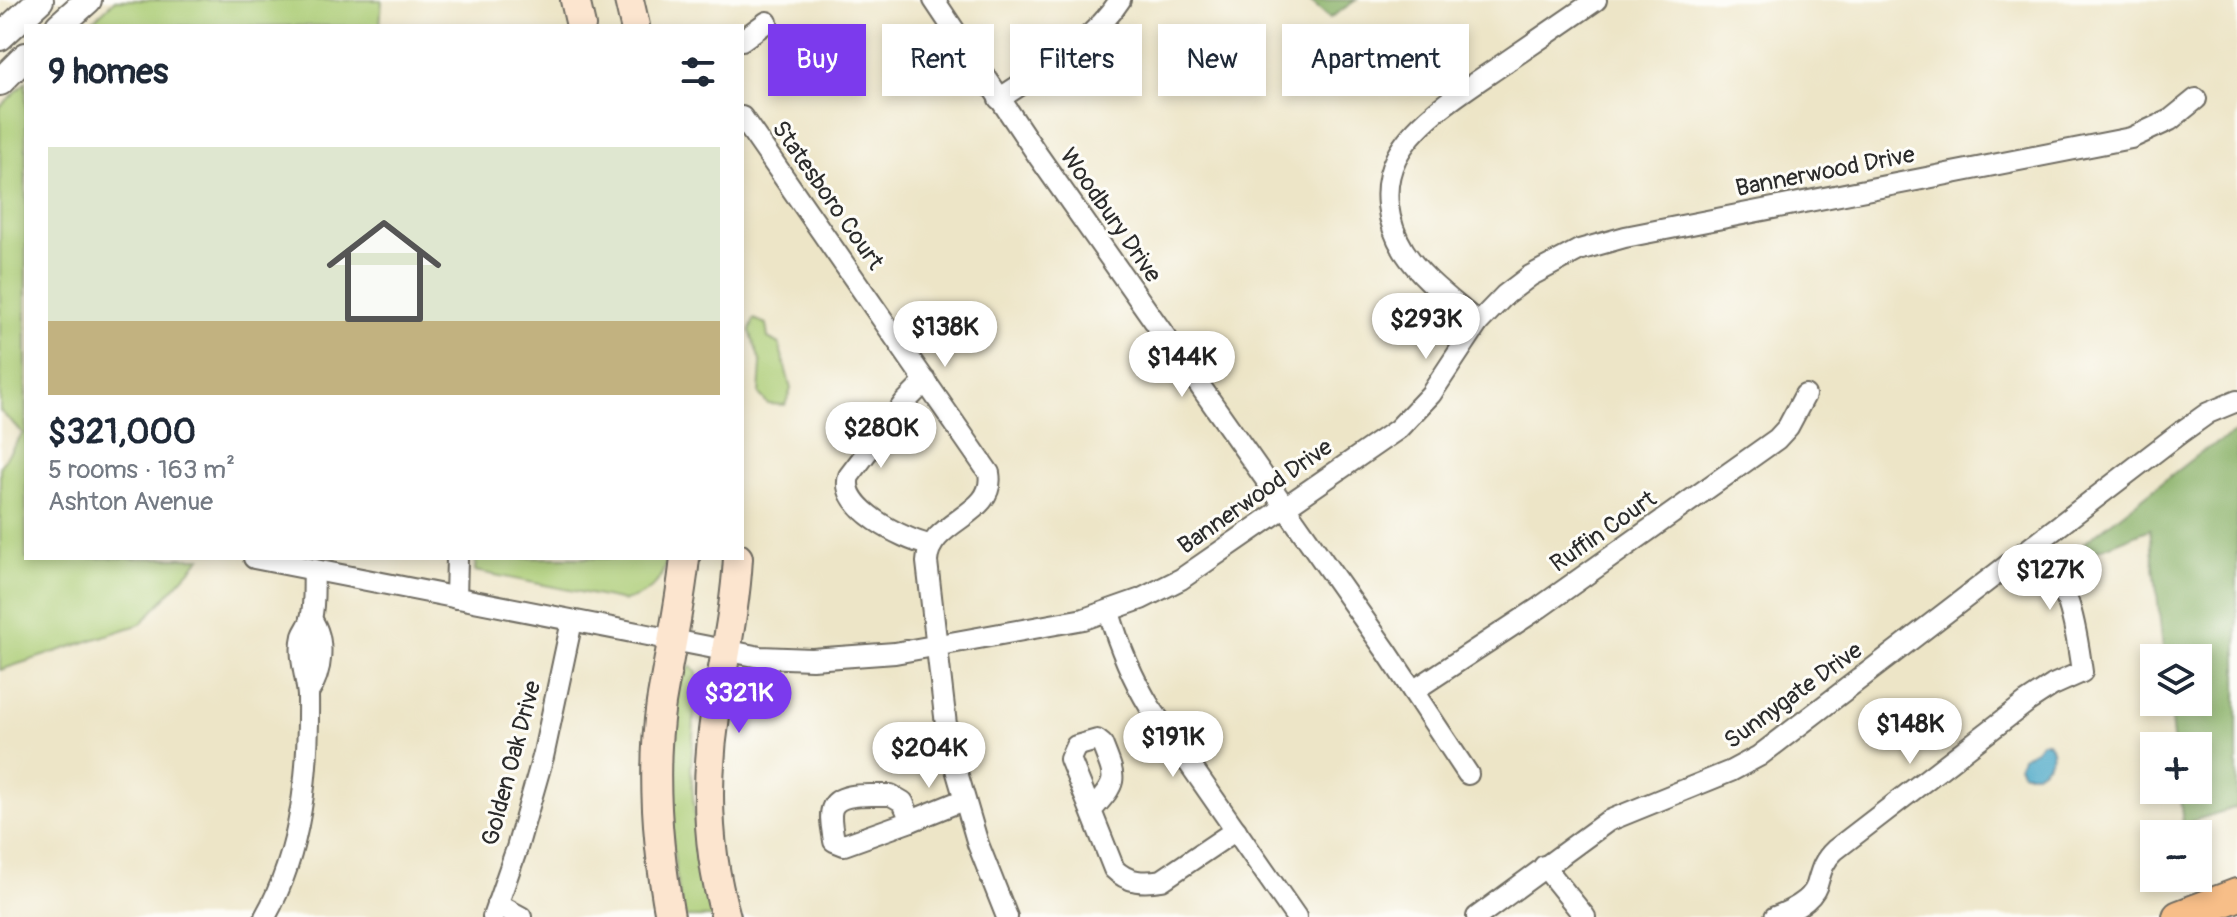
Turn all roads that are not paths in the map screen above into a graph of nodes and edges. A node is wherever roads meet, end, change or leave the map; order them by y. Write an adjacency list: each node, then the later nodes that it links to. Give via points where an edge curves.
1 (40, 0): 12 (street)
2 (88, 0): 9 (street)
3 (575, 0): 10 (main road)
4 (629, 0): 11 (main road)
5 (934, 0): 16 (street, Woodbury Drive)
6 (1120, 0): 16 (street, via 1093,33)
7 (1596, 0): 19 (street, via 1429,118 1404,145 1390,173 1389,215 1403,249 1415,267)
8 (767, 22): 13 (street)
9 (61, 24)
10 (581, 24)
11 (635, 24)
12 (0, 37)
13 (744, 39)
14 (24, 58): 15 (street)
15 (0, 82)
16 (999, 99): 23 (street, Woodbury Drive)
17 (2196, 99): 19 (street, Bannerwood Drive, via 2170,120 2131,138 1579,250 1530,276)
18 (744, 120): 20 (street, Statesboro Court)
19 (1478, 323): 23 (street, Bannerwood Drive, via 1414,414)
20 (926, 381): 25 (street, Statesboro Court, via 990,481 980,502); 25 (street, via 849,476 847,493 853,503 899,535)
21 (1805, 395): 38 (street, Ruffin Court, via 1777,439)
22 (2237, 401): 24 (street, Sunnygate Drive, via 2208,413)
23 (1285, 507): 32 (street, Bannerwood Drive, via 1181,579); 38 (street, Woodbury Drive)
24 (2036, 544): 45 (street, Sunnygate Drive, via 1759,756 1608,821); 56 (street, via 2071,606 2082,672 2027,702 1835,850 1823,863 1809,897)
25 (929, 545): 36 (street)
26 (264, 560): 30 (street, Bannerwood Drive)
27 (457, 560): 31 (street)
28 (685, 560): 35 (main road)
29 (738, 560): 37 (main road)
30 (314, 570): 31 (street, Bannerwood Drive); 33 (street)
31 (456, 598): 34 (street, Bannerwood Drive)
32 (1109, 612): 36 (street, Bannerwood Drive); 44 (street, via 1138,687)
33 (311, 619): 39 (street, via 320,637 318,675); 39 (street, via 290,635 289,675)
34 (572, 621): 35 (street, Bannerwood Drive); 47 (street, Golden Oak Drive, via 543,757)
35 (673, 640): 37 (street, Bannerwood Drive); 50 (main road, via 661,703 656,783)
36 (935, 645): 37 (street, Bannerwood Drive, via 812,659); 41 (street, via 948,742)
37 (728, 650): 51 (main road, via 715,717 709,811)
38 (1413, 691): 40 (street, Woodbury Drive)
39 (308, 693): 48 (street, via 296,843)
40 (1468, 774)
41 (963, 800): 43 (street); 52 (street)
42 (1091, 811): 44 (street, via 1114,869 1128,880 1162,880)
43 (911, 821)
44 (1236, 830): 53 (street)
45 (1544, 866): 54 (street, Sunnygate Drive); 55 (street)
46 (2237, 895): 57 (main road)
47 (495, 911): 49 (street)
48 (265, 917)
49 (521, 917)
50 (670, 917)
51 (726, 917)
52 (1007, 917)
53 (1296, 917)
54 (1477, 917)
55 (1585, 917)
56 (1775, 917)
57 (2179, 917)

